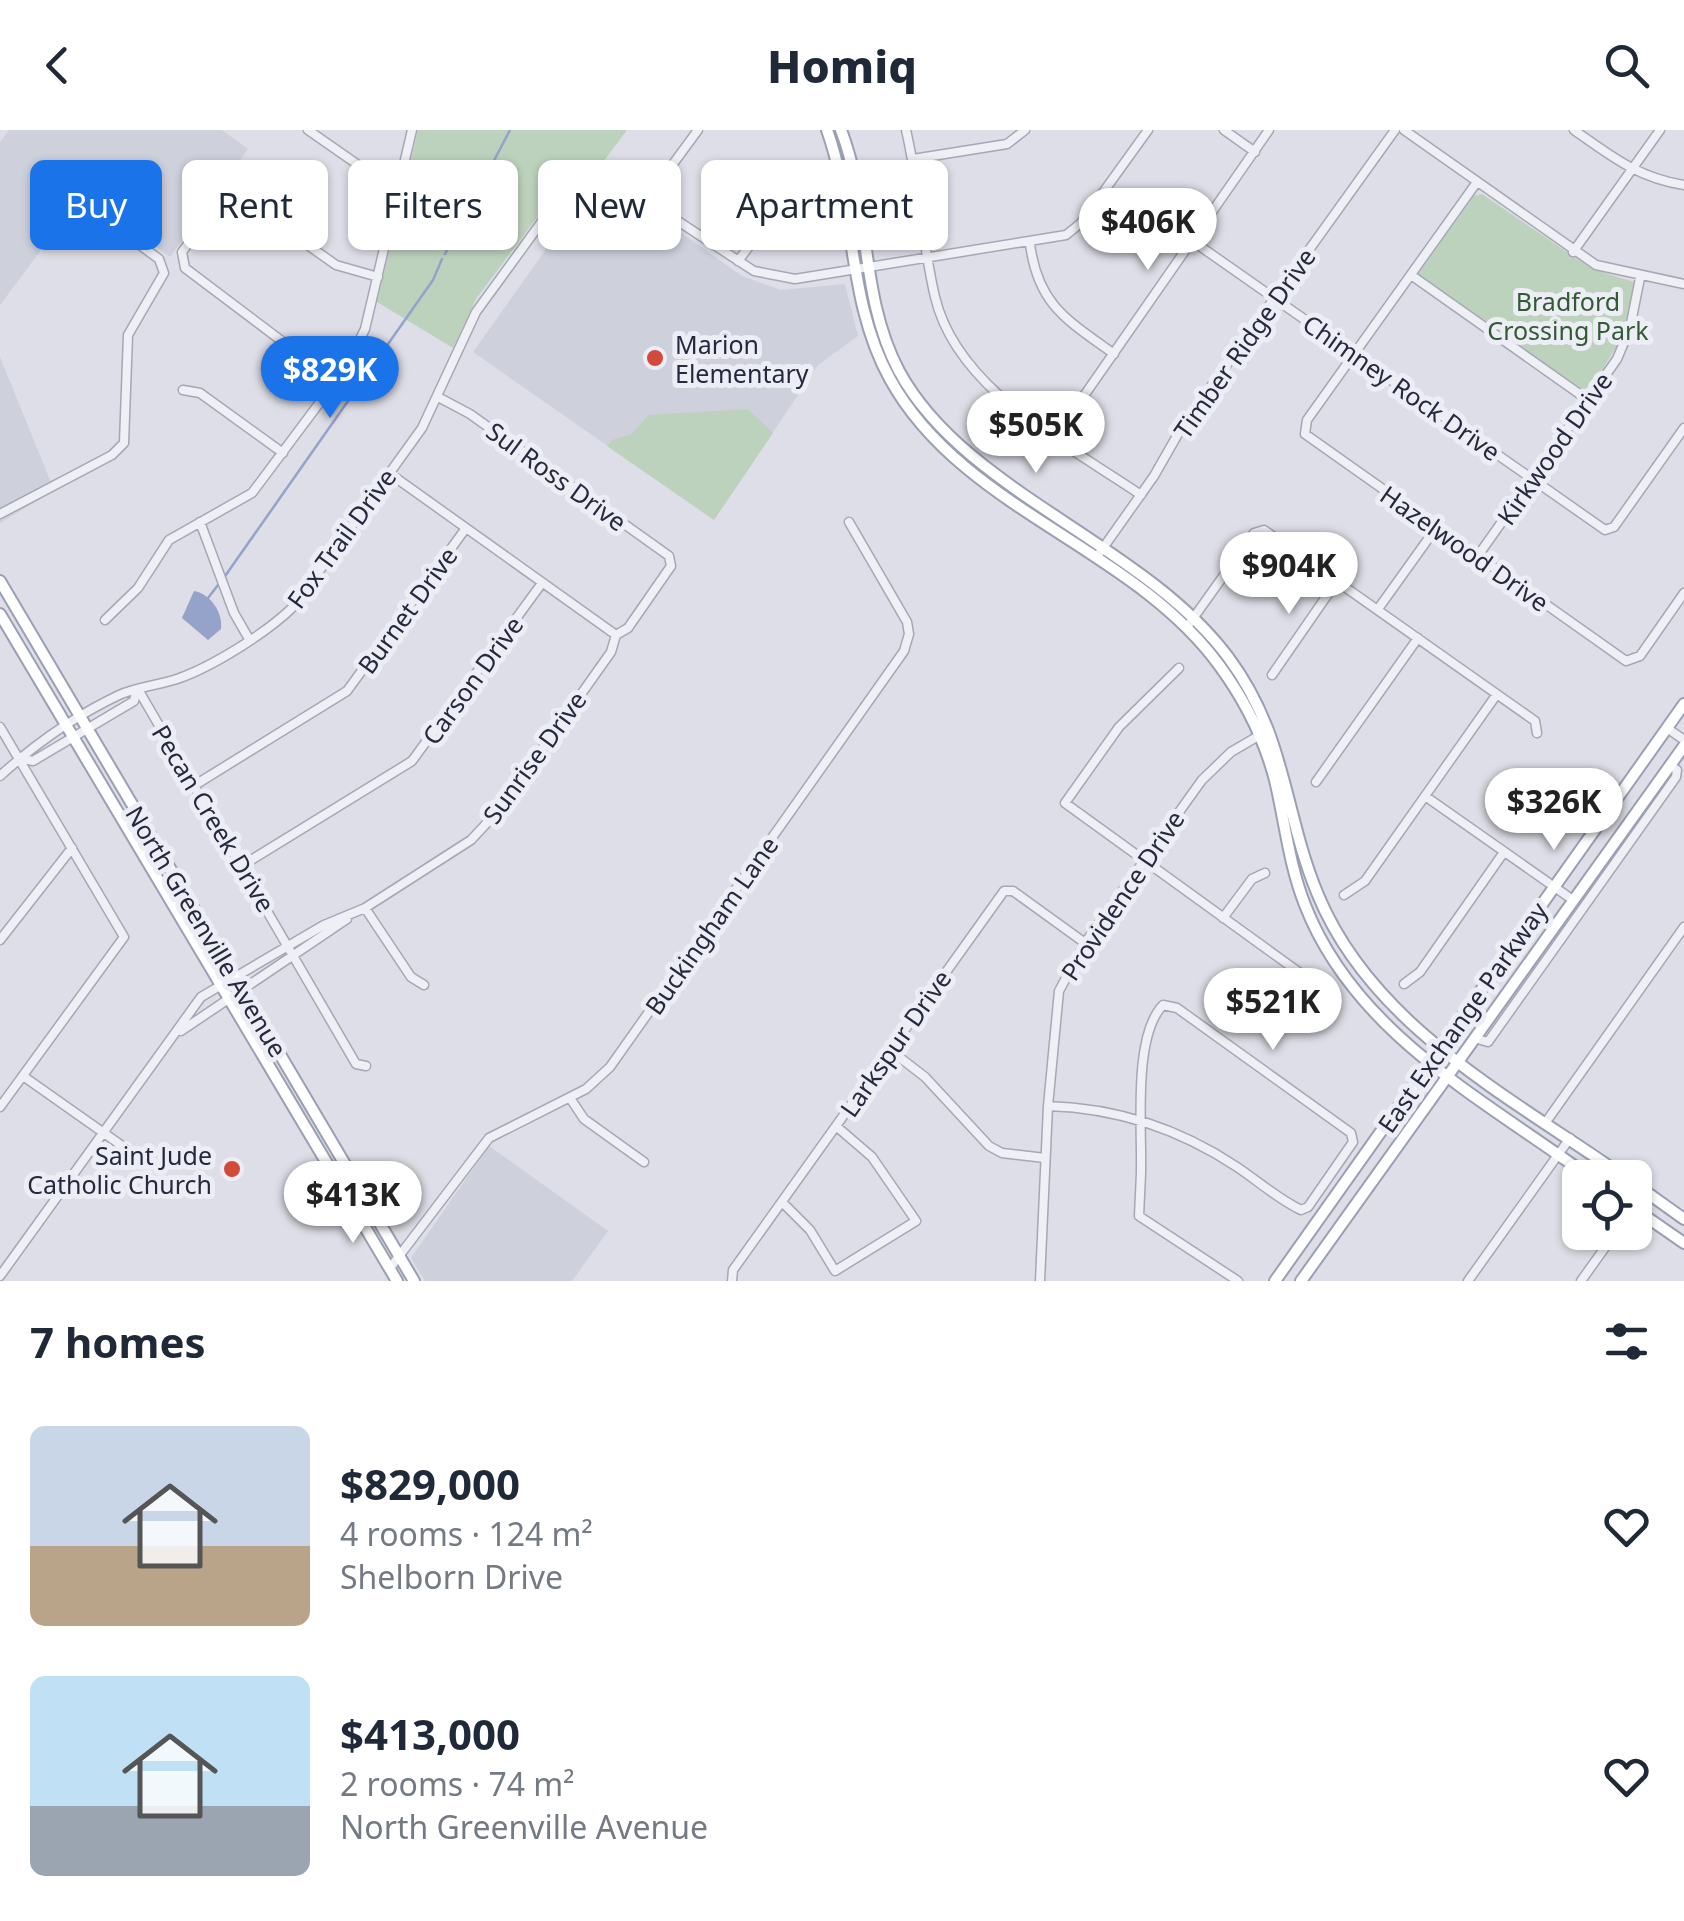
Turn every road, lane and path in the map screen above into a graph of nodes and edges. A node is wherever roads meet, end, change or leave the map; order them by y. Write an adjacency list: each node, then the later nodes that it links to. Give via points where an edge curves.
1 (308, 130): 17 (street)
2 (412, 130): 18 (street)
3 (698, 130): 19 (street)
4 (827, 130): 34 (main road)
5 (840, 130): 33 (main road)
6 (906, 130): 16 (street)
7 (1025, 130): 16 (street, via 1007,144)
8 (1148, 130): 26 (street, Fox Trail Drive, via 1075,229)
9 (1224, 130): 15 (street)
10 (1269, 130): 15 (street)
11 (1395, 130): 39 (street, Timber Ridge Drive)
12 (1404, 130): 21 (street)
13 (1574, 130): 20 (street)
14 (1660, 130): 20 (street)
15 (1255, 152): 25 (street)
16 (913, 159): 31 (street)
17 (351, 160)
18 (404, 160)
19 (676, 160)
20 (1631, 171): 22 (street); 30 (street)
21 (1477, 182): 30 (street); 35 (street)
22 (1684, 185)
23 (681, 221): 32 (street, Fox Trail Drive)
24 (538, 226): 44 (street, Fox Trail Drive, via 483,300)
25 (1194, 242): 39 (street, Chimney Rock Drive); 40 (street)
26 (1030, 244): 31 (street, Fox Trail Drive); 40 (street, via 1037,281 1050,304)
27 (146, 250): 52 (street, via 164,273 128,335 124,442)
28 (384, 250): 36 (street)
29 (747, 250): 32 (street)
30 (1573, 252): 37 (street)
31 (928, 260): 33 (street, Fox Trail Drive); 47 (street, via 944,323 970,366)
32 (738, 262): 34 (street, Fox Trail Drive, via 782,280)
33 (868, 270): 34 (street, Fox Trail Drive); 57 (main road, via 886,344 933,420)
34 (855, 272): 59 (main road, via 875,349 925,429 968,468)
35 (1410, 275): 41 (street); 45 (street)
36 (378, 277): 42 (street, via 363,334); 42 (street, via 336,266 230,192 182,252 181,262)
37 (1640, 278): 38 (street); 45 (street, Kirkwood Drive, via 1624,345)
38 (1684, 284)
39 (1275, 298): 41 (street, Chimney Rock Drive); 51 (street, Timber Ridge Drive)
40 (1114, 354): 47 (street)
41 (1354, 354): 50 (street, Chimney Rock Drive); 56 (street, Hazelwood Drive, via 1304,429)
42 (336, 382): 48 (street)
43 (183, 390): 48 (street, via 200,393)
44 (438, 397): 49 (street, Fox Trail Drive); 60 (street, Sul Ross Drive)
45 (1588, 400): 50 (street, Kirkwood Drive)
46 (1684, 428): 50 (street, Chimney Rock Drive, via 1610,530)
47 (1056, 436): 51 (street)
48 (283, 454): 53 (street, via 252,493)
49 (388, 473): 55 (street); 71 (street, Fox Trail Drive, via 294,606)
50 (1533, 479): 58 (street, Kirkwood Drive)
51 (1141, 496): 57 (street, Timber Ridge Drive)
52 (0, 514)
53 (200, 522): 67 (street, via 169,540 138,588); 71 (street)
54 (850, 522): 125 (street, Buckingham Lane, via 906,622 904,651 622,1051 593,1084)
55 (466, 528): 63 (street); 90 (street, Burnet Drive, via 347,691)
56 (1436, 528): 58 (street, Hazelwood Drive); 65 (street)
57 (1104, 548): 59 (street, Timber Ridge Drive); 68 (main road)
58 (1478, 557): 64 (street, Hazelwood Drive, via 1632,661)
59 (1096, 558): 68 (main road)
60 (672, 560): 69 (street, Sunrise Drive, via 628,628)
61 (1337, 580): 65 (street); 68 (street, via 1260,530); 73 (street)
62 (0, 581): 77 (main road, North Greenville Avenue)
63 (542, 583): 69 (street); 95 (street, Carson Drive, via 412,762)
64 (1684, 593)
65 (1378, 610): 70 (street)
66 (0, 614): 78 (main road, North Greenville Avenue)
67 (105, 620)
68 (1191, 622): 83 (main road)
69 (616, 635): 100 (street, Sunrise Drive, via 611,652 486,824 450,858)
70 (1418, 638): 75 (street); 89 (street)
71 (248, 639): 74 (street, Fox Trail Drive, via 188,674)
72 (1179, 668): 94 (street, via 1136,706 1065,803)
73 (1272, 676)
74 (137, 692): 77 (street, Fox Trail Drive, via 124,692); 80 (street, Fox Trail Drive, via 134,701); 90 (street, Pecan Creek Drive)
75 (1497, 694): 82 (street, via 1535,721); 91 (street)
76 (1684, 704): 81 (main road, East Exchange Parkway)
77 (80, 716): 78 (street, Fox Trail Drive); 80 (main road, North Greenville Avenue)
78 (65, 725): 84 (main road, North Greenville Avenue); 86 (street, Fox Trail Drive)
79 (0, 727): 86 (street)
80 (86, 728): 84 (street, Fox Trail Drive); 108 (main road, North Greenville Avenue)
81 (1667, 728): 85 (street); 97 (main road, East Exchange Parkway)
82 (1537, 733)
83 (1266, 734): 94 (street, Providence Drive, via 1212,768); 117 (main road, via 1307,866 1337,934 1382,996); 120 (main road, via 1293,871 1322,944 1368,1008)
84 (72, 736): 86 (street, Fox Trail Drive, via 33,761); 109 (main road, North Greenville Avenue)
85 (1684, 743): 87 (main road, East Exchange Parkway)
86 (21, 759): 88 (street, Fox Trail Drive); 92 (street)
87 (1670, 765): 99 (main road, East Exchange Parkway); 116 (street, East Exchange Parkway, via 1676,777 1488,1042)
88 (0, 776)
89 (1316, 782)
90 (195, 785): 95 (street, Pecan Creek Drive)
91 (1425, 796): 93 (street); 98 (street, via 1365,881)
92 (72, 848): 104 (street); 123 (street, via 124,937)
93 (1504, 852): 97 (street); 110 (street, via 1420,972)
94 (1144, 860): 102 (street); 105 (street, Providence Drive)
95 (243, 865): 106 (street, Pecan Creek Drive)
96 (1265, 873): 102 (street, via 1252,879)
97 (1554, 887): 99 (street); 117 (main road, East Exchange Parkway)
98 (1344, 895)
99 (1573, 900): 116 (main road, East Exchange Parkway)
100 (365, 908): 101 (street, Sunrise Drive); 111 (street, via 411,977)
101 (354, 913): 106 (street, Sunrise Drive); 107 (street, Sunrise Drive)
102 (1223, 918): 113 (street)
103 (1684, 927): 130 (street)
104 (0, 940)
105 (1084, 943): 118 (street, Larkspur Drive, via 1006,890); 127 (street, Providence Drive, via 1059,991)
106 (286, 947): 107 (street, Pecan Creek Drive); 108 (street, Sunrise Drive)
107 (292, 958): 112 (street, Sunrise Drive); 121 (street, Pecan Creek Drive, via 356,1064)
108 (235, 976): 109 (street, Sunrise Drive); 112 (main road, North Greenville Avenue)
109 (222, 983): 114 (main road, North Greenville Avenue); 115 (street, Sunrise Drive, via 189,1009)
110 (1404, 984)
111 (424, 985)
112 (243, 989): 114 (street, Sunrise Drive); 124 (main road, North Greenville Avenue)
113 (1329, 994)
114 (230, 998): 115 (street, Sunrise Drive); 126 (main road, North Greenville Avenue)
115 (178, 1034): 132 (street, Sunrise Drive)
116 (1474, 1038): 119 (main road, East Exchange Parkway)
117 (1441, 1047): 119 (main road); 120 (main road, East Exchange Parkway)
118 (890, 1050): 131 (street, Larkspur Drive); 135 (street, via 989,1146)
119 (1458, 1060): 122 (main road, East Exchange Parkway); 130 (main road)
120 (1430, 1062): 122 (main road); 140 (main road, East Exchange Parkway)
121 (366, 1066)
122 (1448, 1075): 134 (main road); 142 (main road, East Exchange Parkway)
123 (23, 1076): 128 (street); 132 (street)
124 (303, 1094): 126 (main road); 150 (main road, North Greenville Avenue)
125 (570, 1098): 139 (street, via 584,1120); 150 (street, Buckingham Lane, via 489,1138)
126 (290, 1103): 151 (main road, North Greenville Avenue)
127 (1048, 1106): 129 (street); 135 (street, Providence Drive)
128 (0, 1108)
129 (1142, 1122): 129 (street, via 1190,1139 1304,1210 1354,1137 1178,1008 1162,1005 1146,1035); 158 (street, via 1139,1216)
130 (1546, 1122): 133 (main road)
131 (836, 1126): 143 (street, Larkspur Drive); 143 (street, via 872,1156 916,1220 835,1271 810,1230)
132 (106, 1134): 138 (street); 152 (street, Sunrise Drive)
133 (1570, 1138): 134 (street); 137 (main road)
134 (1559, 1154): 136 (main road); 161 (street)
135 (1044, 1158): 157 (street, Providence Drive)
136 (1567, 1160)
137 (1601, 1160)
138 (145, 1162)
139 (644, 1162)
140 (1341, 1188): 142 (main road); 145 (main road, East Exchange Parkway)
141 (1652, 1196): 144 (main road)
142 (1359, 1201): 147 (main road, East Exchange Parkway)
143 (782, 1202): 153 (street, Larkspur Drive)
144 (1684, 1219)
145 (1318, 1220): 147 (main road); 159 (main road, East Exchange Parkway)
146 (1652, 1220): 148 (main road)
147 (1336, 1233): 160 (main road, East Exchange Parkway)
148 (1684, 1243)
149 (1603, 1250): 162 (street)
150 (400, 1257): 151 (street, Buckingham Lane); 156 (main road, North Greenville Avenue)
151 (390, 1268): 155 (main road, North Greenville Avenue)
152 (1, 1274): 154 (street)
153 (732, 1279)
154 (13, 1281)
155 (397, 1281)
156 (414, 1281)
157 (1040, 1281)
158 (1238, 1281)
159 (1276, 1281)
160 (1302, 1281)
161 (1468, 1281)
162 (1581, 1281)

